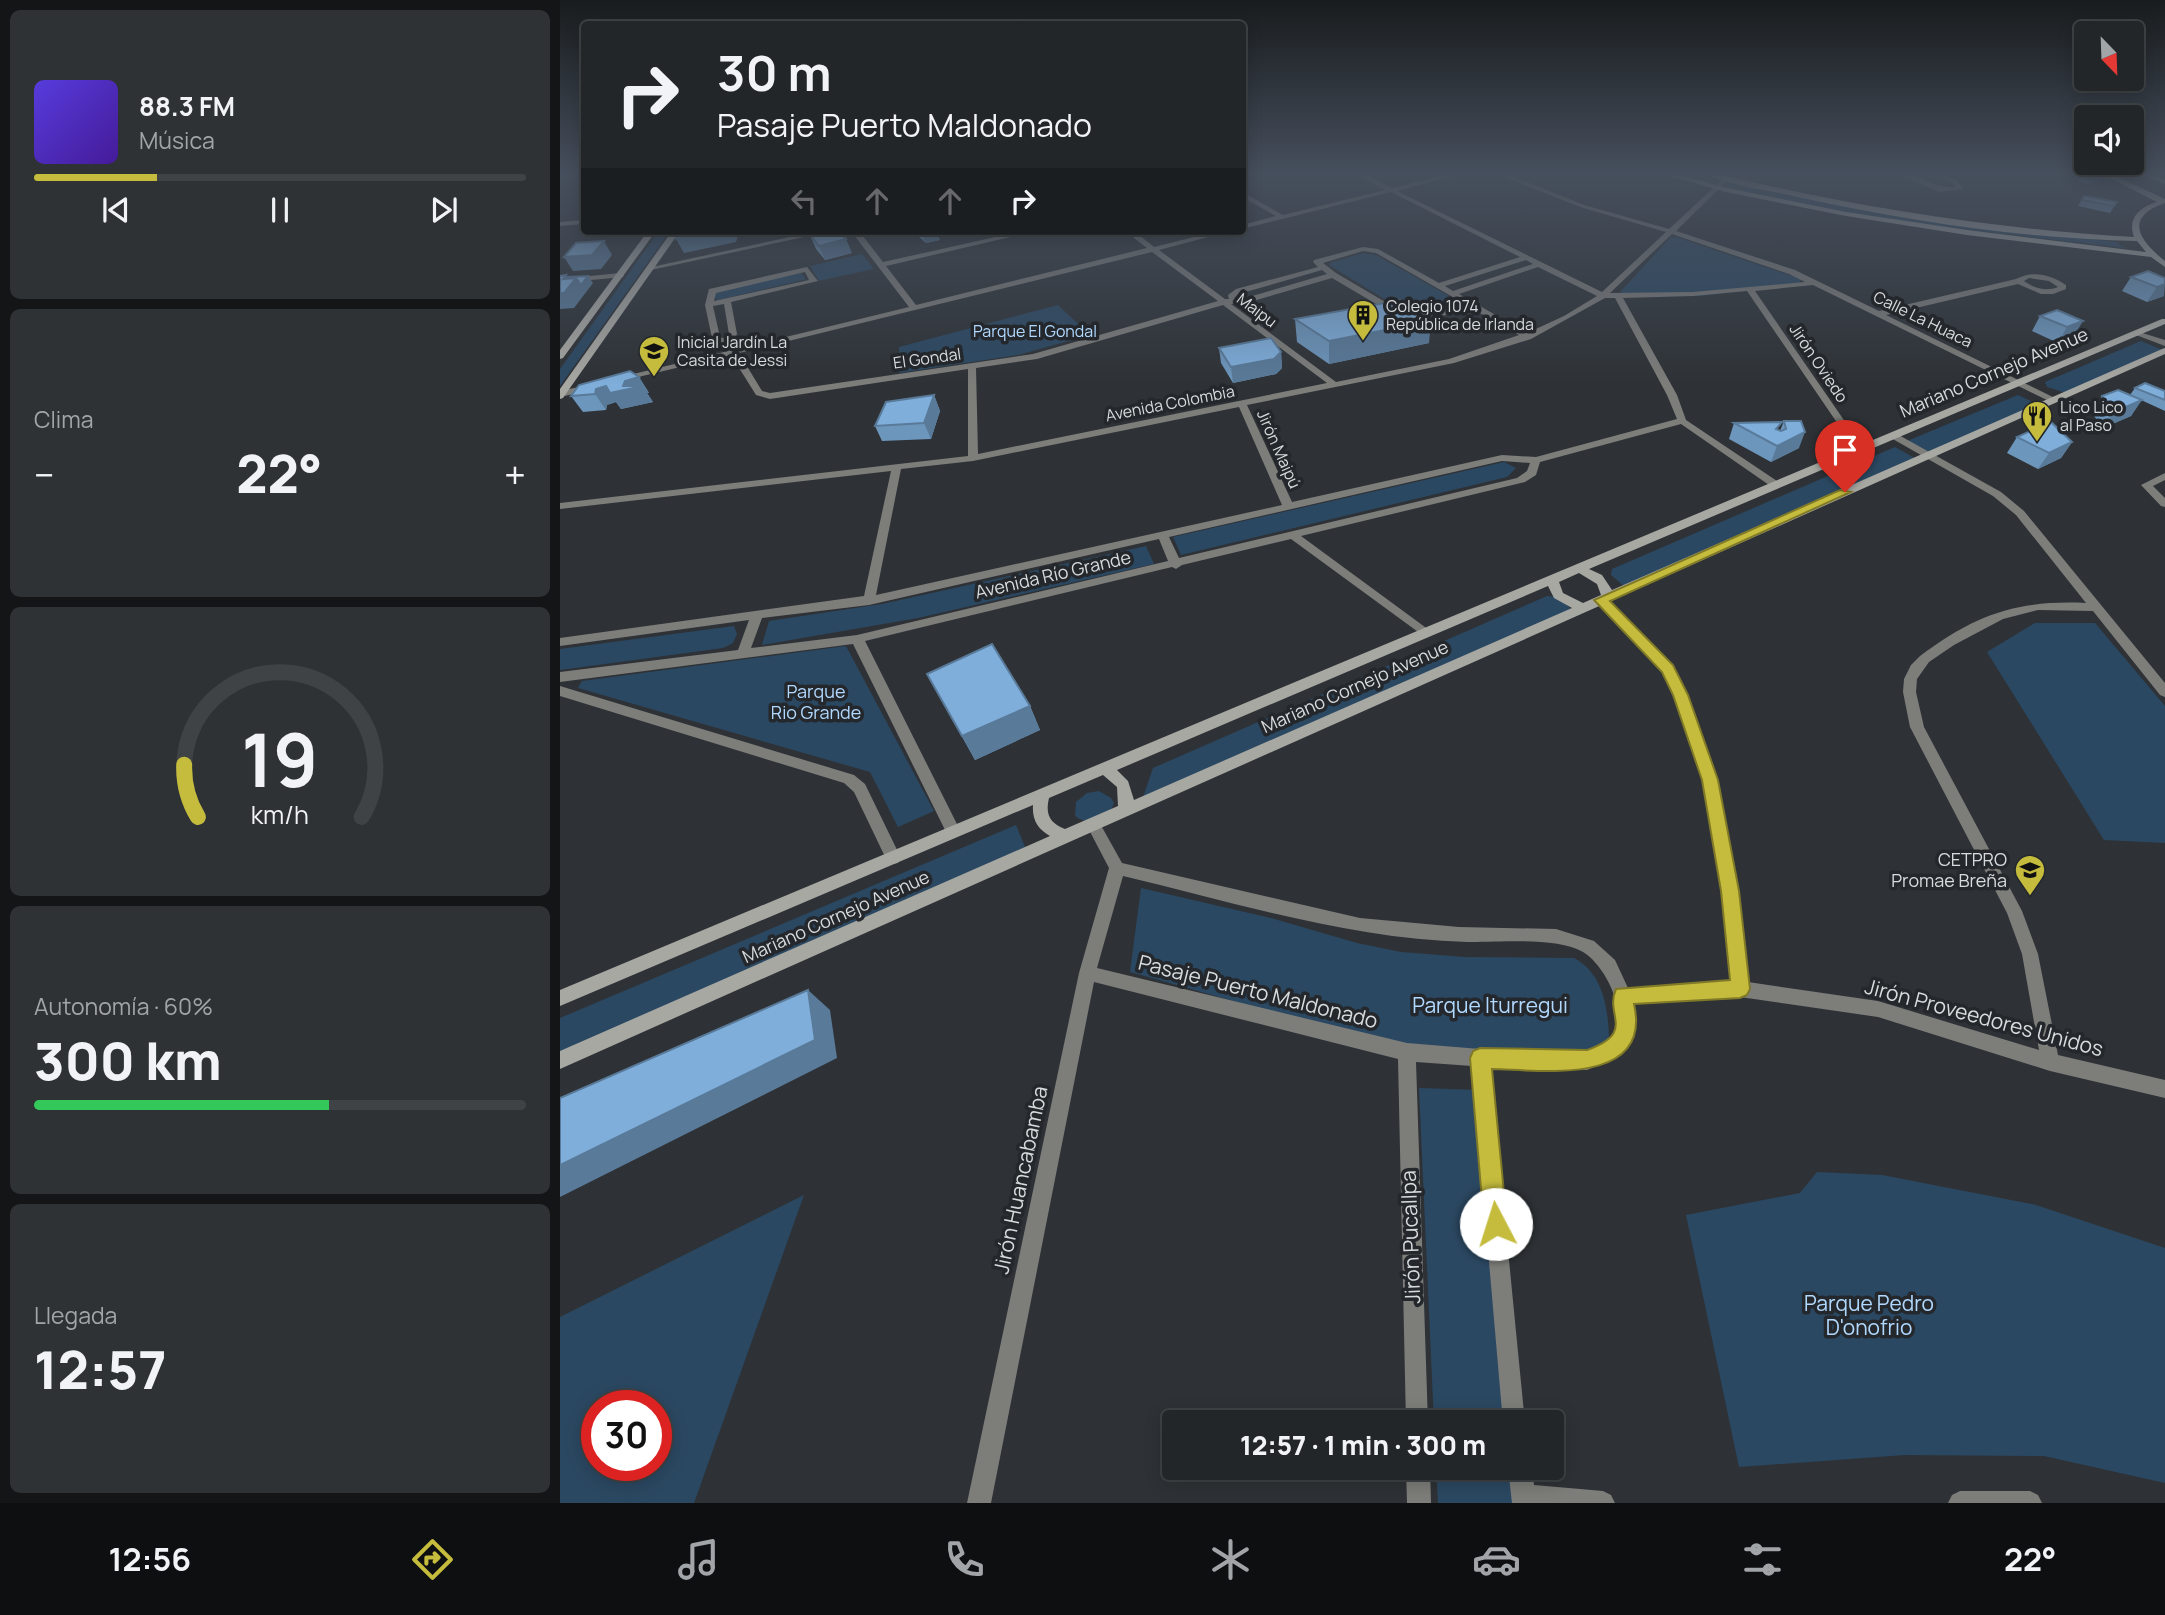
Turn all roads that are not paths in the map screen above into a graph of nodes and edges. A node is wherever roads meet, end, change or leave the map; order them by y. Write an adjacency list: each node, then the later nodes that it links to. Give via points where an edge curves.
1 (642, 244): 21 (main road)
2 (667, 244): 19 (main road)
3 (765, 244): 19 (street)
4 (865, 244): 17 (street)
5 (974, 244): 17 (street)
6 (1148, 244): 13 (street, Maipu)
7 (1174, 244): 13 (street)
8 (1498, 244): 15 (street)
9 (1656, 244): 31 (street, Avenida Colombia)
10 (1709, 244): 25 (street, Calle La Huaca)
11 (2062, 244): 14 (main road)
12 (2140, 244): 14 (main road)
13 (1155, 249): 34 (street, Maipu); 36 (street)
14 (2150, 255): 18 (main road)
15 (1526, 258): 16 (street); 26 (street)
16 (1539, 264): 30 (street); 31 (street)
17 (882, 265): 36 (street)
18 (2165, 265)
19 (651, 268): 50 (main road)
20 (1321, 268): 22 (street); 26 (street, El Gondal, via 1320,260 1372,250); 34 (street, El Gondal, via 1240,291)
21 (620, 275): 23 (street); 46 (main road)
22 (1332, 275): 34 (street, El Gondal); 37 (street, via 1404,316)
23 (560, 281)
24 (2019, 281): 27 (street); 28 (street); 28 (street, via 2024,276 2039,276 2063,287 2051,292)
25 (1815, 283): 29 (street); 38 (street, Calle La Huaca)
26 (1440, 285): 30 (street)
27 (2009, 285): 28 (street); 38 (street)
28 (2027, 287)
29 (1750, 290): 32 (street); 55 (street, Jirón Oviedo, via 1844,428)
30 (1454, 293): 37 (street)
31 (1603, 296): 32 (street); 41 (street, Avenida Colombia)
32 (1618, 297): 53 (street)
33 (727, 300): 35 (street); 35 (street, via 814,281 803,269 717,289); 42 (street, via 733,334)
34 (1224, 302): 47 (street, El Gondal, via 1034,357); 49 (street, Maipu)
35 (709, 304): 42 (street, El Gondal, via 716,338)
36 (915, 309): 45 (street)
37 (1483, 310): 41 (street)
38 (1878, 314): 48 (street, Calle La Huaca)
39 (2165, 321): 40 (main road, Mariano Cornejo Avenue)
40 (2139, 333): 43 (street); 48 (main road, Mariano Cornejo Avenue)
41 (1528, 337): 49 (street, Avenida Colombia, via 1451,361)
42 (728, 343): 45 (street, El Gondal)
43 (2165, 343)
44 (2165, 351): 51 (main road, Mariano Cornejo Avenue)
45 (733, 353): 47 (street, El Gondal, via 759,393 771,396); 50 (street)
46 (560, 356)
47 (972, 368): 57 (street)
48 (2019, 383): 51 (street, Calle La Huaca); 54 (main road, Mariano Cornejo Avenue)
49 (1335, 386): 52 (street, Avenida Colombia)
50 (561, 395)
51 (2054, 400): 56 (main road, Mariano Cornejo Avenue)
52 (1242, 404): 57 (street, Avenida Colombia); 64 (street, Jirón Maipú)
53 (1682, 421): 58 (street, Avenida Río Grande); 61 (street)
54 (1894, 436): 55 (main road, Mariano Cornejo Avenue); 56 (street)
55 (1868, 447): 61 (main road, Mariano Cornejo Avenue)
56 (1929, 455): 70 (main road, Mariano Cornejo Avenue); 73 (street, via 1997,494 2020,513)
57 (973, 458): 59 (street, Avenida Colombia)
58 (1536, 460): 64 (street, Avenida Río Grande, via 1502,458); 66 (street, Avenida Río Grande, via 1531,473 1521,480)
59 (896, 469): 63 (street, Avenida Colombia); 71 (street)
60 (2165, 476): 62 (street, via 2146,485)
61 (1776, 485): 68 (main road, Mariano Cornejo Avenue)
62 (2165, 504)
63 (560, 506)
64 (1288, 506): 65 (street, Avenida Río Grande)
65 (1163, 535): 67 (street); 71 (street, Avenida Río Grande)
66 (1295, 537): 67 (street, Avenida Río Grande); 75 (street)
67 (1176, 565): 76 (street, Avenida Río Grande)
68 (1577, 569): 69 (main road, Mariano Cornejo Avenue); 70 (main road, via 1600,579 1606,588)
69 (1553, 580): 72 (main road, via 1559,597); 75 (main road, Mariano Cornejo Avenue)
70 (1604, 598): 72 (main road, Mariano Cornejo Avenue); 91 (street, via 1668,669 1685,707 1710,780 1730,891)
71 (869, 601): 74 (street, Avenida Río Grande)
72 (1584, 607): 84 (main road, Mariano Cornejo Avenue)
73 (2095, 607): 81 (street); 97 (street, via 2038,606 1998,615 1930,653 1915,666 1908,684 1908,703 1917,727 2014,911 2031,954)
74 (756, 618): 77 (street, Avenida Río Grande); 78 (street)
75 (1425, 634): 82 (main road, Mariano Cornejo Avenue)
76 (857, 639): 78 (street, Avenida Río Grande); 86 (street)
77 (560, 642)
78 (743, 653): 79 (street, Avenida Río Grande)
79 (560, 677)
80 (560, 691): 88 (street, via 849,779 860,788)
81 (2165, 692)
82 (1103, 769): 83 (main road, Mariano Cornejo Avenue); 84 (main road, via 1125,784)
83 (1043, 794): 86 (main road, Mariano Cornejo Avenue); 87 (main road, via 1040,821 1049,831)
84 (1125, 810): 85 (main road, Mariano Cornejo Avenue)
85 (1093, 824): 87 (main road, Mariano Cornejo Avenue); 89 (street)
86 (953, 832): 88 (main road, Mariano Cornejo Avenue)
87 (1066, 836): 96 (main road, Mariano Cornejo Avenue)
88 (893, 858): 93 (main road, Mariano Cornejo Avenue)
89 (1117, 868): 90 (street, Jirón Huancabamba); 92 (street, Pasaje Puerto Maldonado, via 1360,925 1556,936 1588,946 1609,965)
90 (1087, 973): 94 (street, Pasaje Puerto Maldonado); 104 (street, Jirón Huancabamba)
91 (1740, 989): 92 (street, Jirón Proveedores Unidos); 97 (street, Jirón Proveedores Unidos, via 1878,1009)
92 (1623, 996): 95 (street, Pasaje Puerto Maldonado, via 1627,1018 1622,1039 1607,1053 1587,1061)
93 (560, 998)
94 (1407, 1052): 95 (street, Pasaje Puerto Maldonado); 99 (street, Jirón Pucallpa)
95 (1480, 1058): 100 (street)
96 (560, 1060)
97 (2050, 1062): 98 (street, Jirón Proveedores Unidos)
98 (2165, 1089)
99 (1417, 1410)
100 (1513, 1410)
101 (1418, 1480): 105 (street)
102 (1521, 1480): 103 (street)
103 (1523, 1500): 106 (street)
104 (979, 1503)
105 (1419, 1503)
106 (1603, 1503)
107 (1960, 1503): 108 (street)
108 (2030, 1503)

